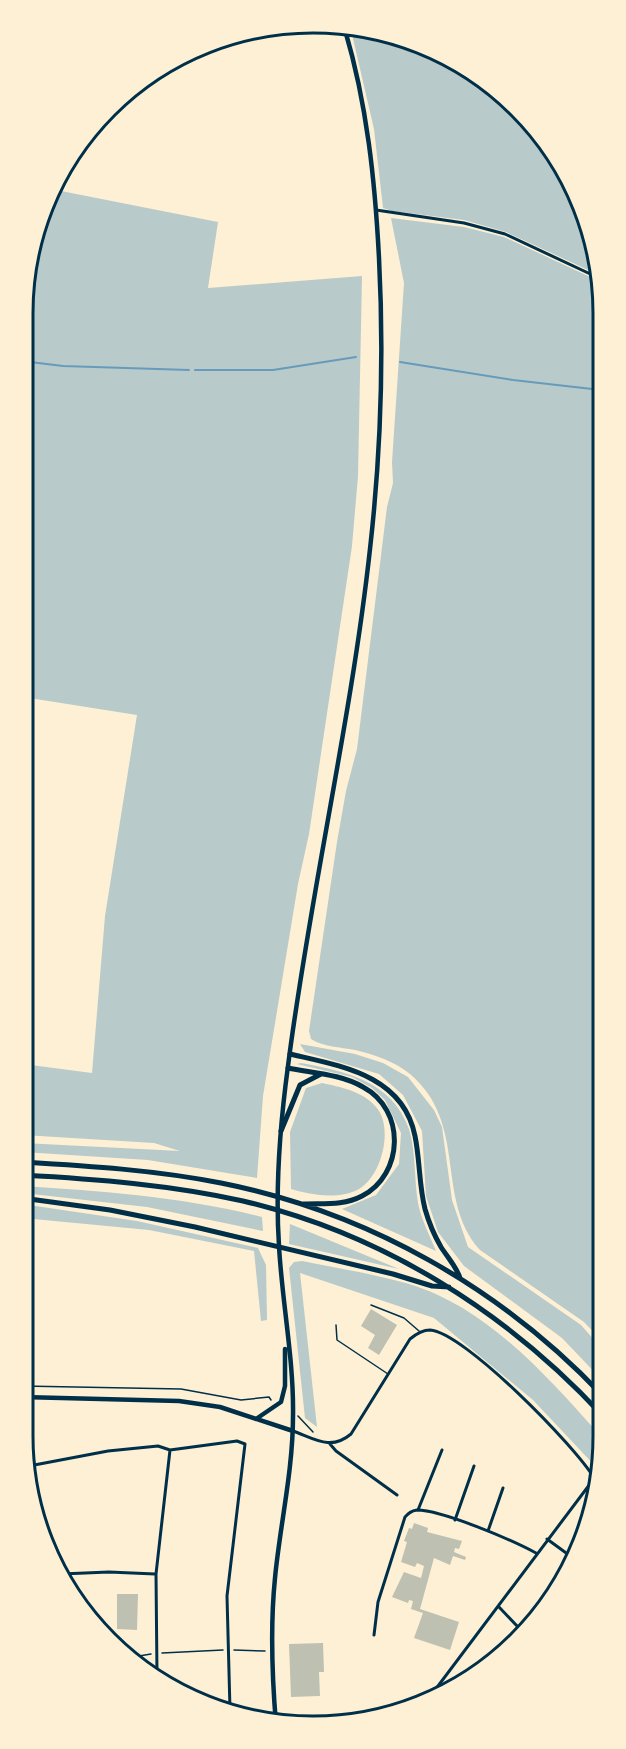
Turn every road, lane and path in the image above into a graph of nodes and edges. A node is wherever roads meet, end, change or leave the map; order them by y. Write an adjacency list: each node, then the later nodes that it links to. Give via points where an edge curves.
1 (346, 35): 2 (main road, via 368,129)
2 (376, 210): 3 (street, via 464,223 505,234); 4 (main road, via 381,407 370,549)
3 (591, 274)
4 (290, 1054): 5 (main road); 13 (highway, via 364,1074 383,1084 399,1100 410,1117 415,1136 432,1231 457,1267)
5 (288, 1068): 6 (highway); 7 (main road)
6 (321, 1074): 7 (highway, via 300,1085); 11 (highway, via 364,1087 376,1096 393,1122 393,1155 382,1178 363,1196 344,1203)
7 (281, 1131): 12 (main road)
8 (33, 1163): 11 (highway, via 180,1176)
9 (33, 1176): 14 (highway, via 163,1187 264,1207 363,1242)
10 (33, 1200): 12 (highway, via 154,1218)
11 (300, 1204): 13 (highway, via 380,1235)
12 (279, 1248): 14 (highway, via 432,1286); 17 (main road)
13 (460, 1278): 21 (highway, via 551,1346)
14 (450, 1287): 24 (highway, via 524,1340)
15 (371, 1305): 18 (lane, via 404,1318)
16 (336, 1325): 19 (lane, via 337,1340)
17 (285, 1328): 25 (main road, via 285,1386 281,1402); 26 (main road)
18 (420, 1331): 19 (street, via 410,1339); 32 (street, via 432,1330 474,1355 566,1441)
19 (389, 1374): 27 (street, via 351,1434)
20 (33, 1386): 23 (path, via 181,1389 241,1400)
21 (593, 1386)
22 (33, 1397): 25 (main road, via 178,1401 220,1407)
23 (269, 1397)
24 (593, 1406)
25 (256, 1420): 26 (main road)
26 (293, 1431): 27 (street); 48 (main road, via 275,1578)
27 (330, 1444): 35 (street)
28 (170, 1450): 30 (street, via 158,1446 108,1451); 43 (street); 47 (street, via 245,1444 227,1596)
29 (442, 1450): 36 (street)
30 (35, 1465)
31 (474, 1466): 37 (street)
32 (591, 1473)
33 (589, 1484): 39 (street)
34 (503, 1488): 38 (street)
35 (397, 1495)
36 (418, 1510): 37 (street); 46 (street, via 405,1517 378,1602)
37 (455, 1520): 38 (street)
38 (488, 1531): 40 (street)
39 (547, 1539): 40 (street); 41 (street)
40 (536, 1553): 44 (street)
41 (567, 1554)
42 (70, 1574): 43 (street)
43 (156, 1574): 49 (street)
44 (499, 1607): 45 (street); 52 (street)
45 (518, 1627)
46 (374, 1635)
47 (227, 1650): 48 (path); 49 (path); 53 (street)
48 (272, 1651): 54 (main road)
49 (155, 1654): 50 (path); 51 (street)
50 (140, 1656)
51 (156, 1669)
52 (442, 1684)
53 (230, 1703)
54 (275, 1714)

